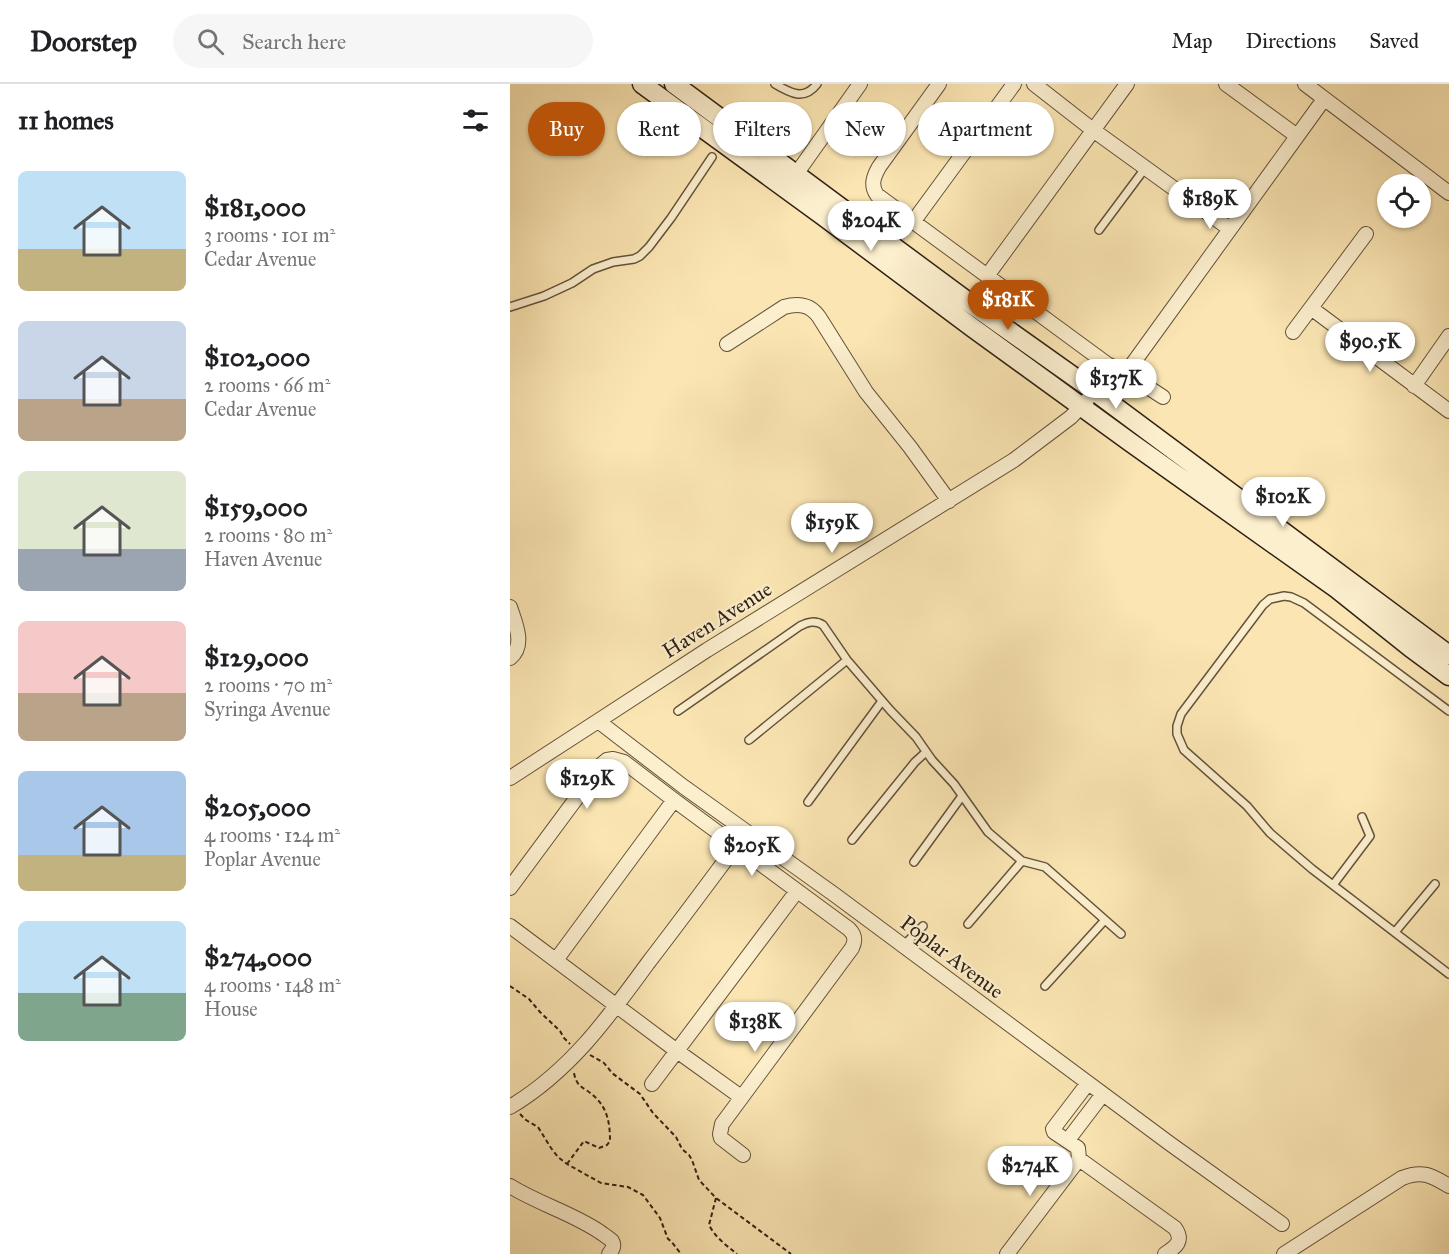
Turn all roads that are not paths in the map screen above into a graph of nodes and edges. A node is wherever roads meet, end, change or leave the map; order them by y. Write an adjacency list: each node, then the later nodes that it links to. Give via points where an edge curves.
1 (642, 84): 18 (main road)
2 (674, 84): 17 (main road)
3 (775, 84): 4 (lane, via 801,94)
4 (817, 84)
5 (860, 84): 17 (street)
6 (939, 84): 20 (street, via 874,177 877,195)
7 (1014, 84): 20 (street)
8 (1034, 84): 13 (street)
9 (1127, 84): 13 (street)
10 (1226, 84): 14 (street)
11 (1305, 84): 19 (street)
12 (1319, 106): 14 (street)
13 (1093, 130): 16 (street); 24 (street)
14 (1297, 136): 21 (street)
15 (712, 157): 25 (lane, via 640,256 593,269 544,296)
16 (1146, 167): 21 (street); 22 (lane)
17 (796, 174): 18 (street); 32 (main road)
18 (786, 190): 34 (main road)
19 (1449, 193)
20 (913, 222): 24 (street)
21 (1230, 229): 30 (street)
22 (1100, 230)
23 (1366, 234): 26 (street)
24 (987, 276): 30 (street, via 1107,364)
25 (510, 307)
26 (1311, 309): 27 (street); 31 (street)
27 (1293, 332)
28 (1449, 336): 31 (street)
29 (727, 344): 36 (street, via 784,307 802,305 813,309 866,392)
30 (1126, 373): 33 (street)
31 (1414, 386): 35 (street)
32 (1094, 391): 34 (street, Haven Avenue); 37 (main road)
33 (1163, 397)
34 (1082, 407): 36 (street, Haven Avenue, via 1014,460); 37 (main road)
35 (1449, 411)
36 (949, 501): 46 (street, Haven Avenue, via 716,644)
37 (1274, 535): 39 (main road); 42 (main road)
38 (510, 607): 40 (street, via 519,638)
39 (1449, 655)
40 (510, 657)
41 (847, 660): 43 (lane); 44 (lane, via 823,625 807,623); 47 (lane)
42 (1449, 676)
43 (882, 701): 48 (lane); 52 (lane)
44 (678, 711)
45 (1449, 711): 59 (lane, via 1304,603 1284,596 1270,599 1260,608 1181,714 1177,734 1184,750 1247,806 1277,839)
46 (598, 722): 49 (street, Haven Avenue); 68 (street, Poplar Avenue)
47 (748, 740)
48 (926, 752): 50 (lane); 54 (lane)
49 (510, 778)
50 (962, 796): 56 (lane, via 988,832); 57 (lane)
51 (674, 801): 55 (street); 60 (street, via 624,762 607,760); 69 (street)
52 (808, 802)
53 (1362, 817): 59 (lane, via 1370,836)
54 (852, 840)
55 (736, 846): 61 (street); 72 (street)
56 (1022, 861): 62 (lane, via 1046,867); 63 (lane)
57 (914, 862)
58 (1435, 884): 66 (lane)
59 (1333, 885): 66 (lane)
60 (510, 888)
61 (797, 891): 73 (street); 77 (street, via 849,929 854,943)
62 (1104, 921): 67 (lane); 71 (lane)
63 (968, 924)
64 (510, 926): 69 (street)
65 (923, 926): 68 (lane)
66 (1395, 932): 70 (lane)
67 (1121, 934)
68 (903, 946): 74 (street, Poplar Avenue)
69 (556, 960): 72 (street)
70 (1449, 974)
71 (1045, 986)
72 (617, 1006): 73 (street); 78 (street, via 567,1064)
73 (677, 1051): 75 (street); 77 (street)
74 (1088, 1083): 76 (street, Poplar Avenue); 79 (street, via 1053,1129)
75 (652, 1084)
76 (1103, 1094): 79 (street); 84 (street, Poplar Avenue)
77 (741, 1097): 80 (street, via 722,1124 720,1134 724,1142)
78 (511, 1106)
79 (1068, 1140): 81 (street, via 1078,1148)
80 (743, 1155)
81 (1078, 1159): 86 (street); 87 (street, via 1174,1228 1178,1242)
82 (510, 1186): 85 (street, via 597,1230 613,1243)
83 (1449, 1186): 88 (street, via 1422,1173 1413,1173)
84 (1282, 1224)
85 (609, 1254)
86 (1007, 1254)
87 (1165, 1254)
88 (1284, 1254)

